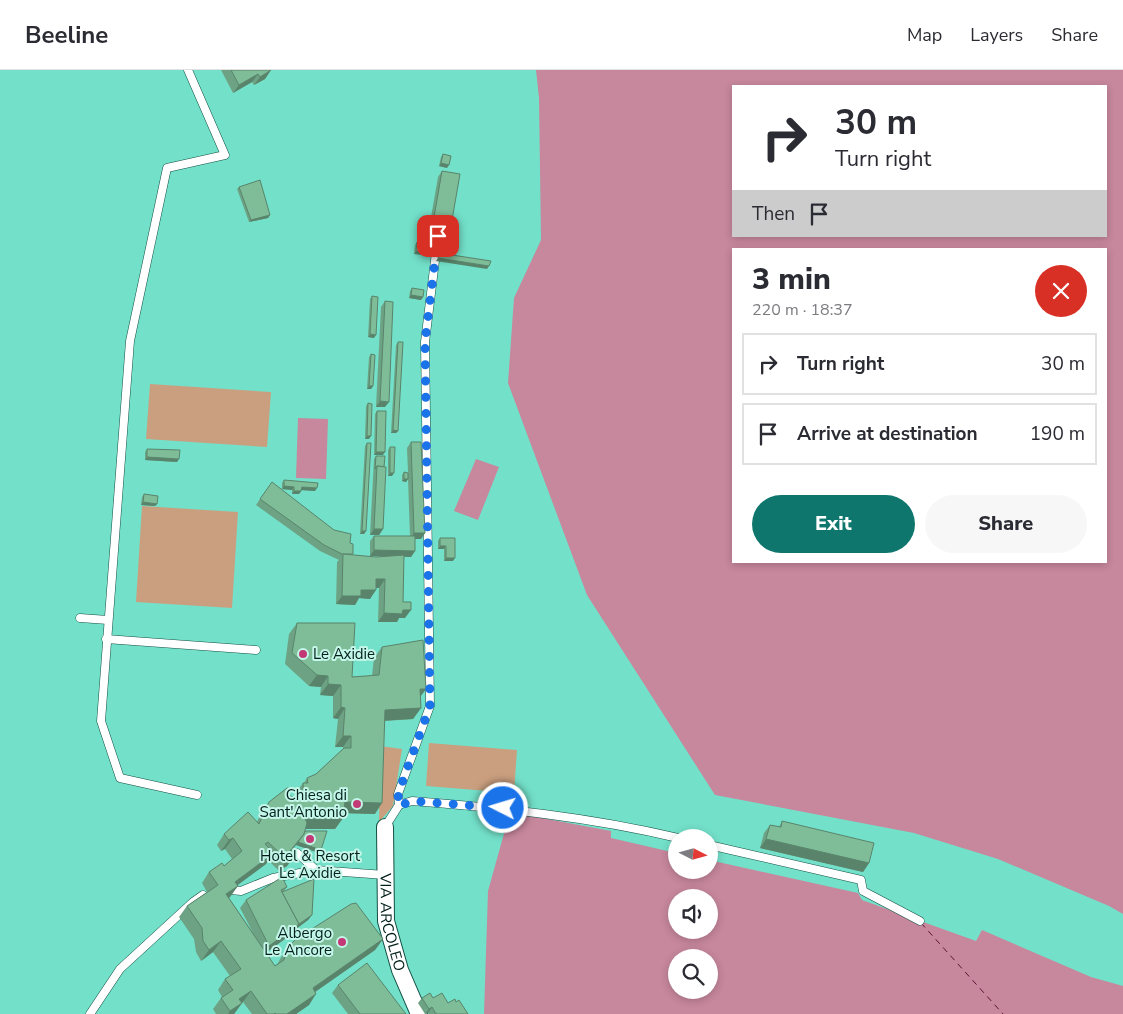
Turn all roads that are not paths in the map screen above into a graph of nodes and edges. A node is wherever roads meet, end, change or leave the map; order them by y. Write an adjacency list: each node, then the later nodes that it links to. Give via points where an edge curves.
1 (188, 70): 4 (lane, via 225,155 167,168 130,341)
2 (452, 229): 8 (lane, via 438,236 425,342 430,706 398,794)
3 (80, 618): 4 (lane)
4 (108, 620): 5 (lane)
5 (106, 639): 6 (lane); 7 (lane, via 101,721 120,778)
6 (256, 650)
7 (197, 795)
8 (399, 806): 9 (lane); 10 (lane, via 412,801 503,808 626,826)
9 (385, 827): 14 (street, VIA ARCOLEO)
10 (668, 836)
11 (718, 847): 17 (lane, via 861,880 862,891)
12 (296, 853): 13 (lane)
13 (316, 870): 14 (lane); 15 (lane, via 273,878 241,891)
14 (385, 874): 19 (street, VIA ARCOLEO, via 386,921 400,970)
15 (231, 890)
16 (208, 892): 18 (lane, via 120,969)
17 (920, 921)
18 (90, 1014)
19 (419, 1014)

